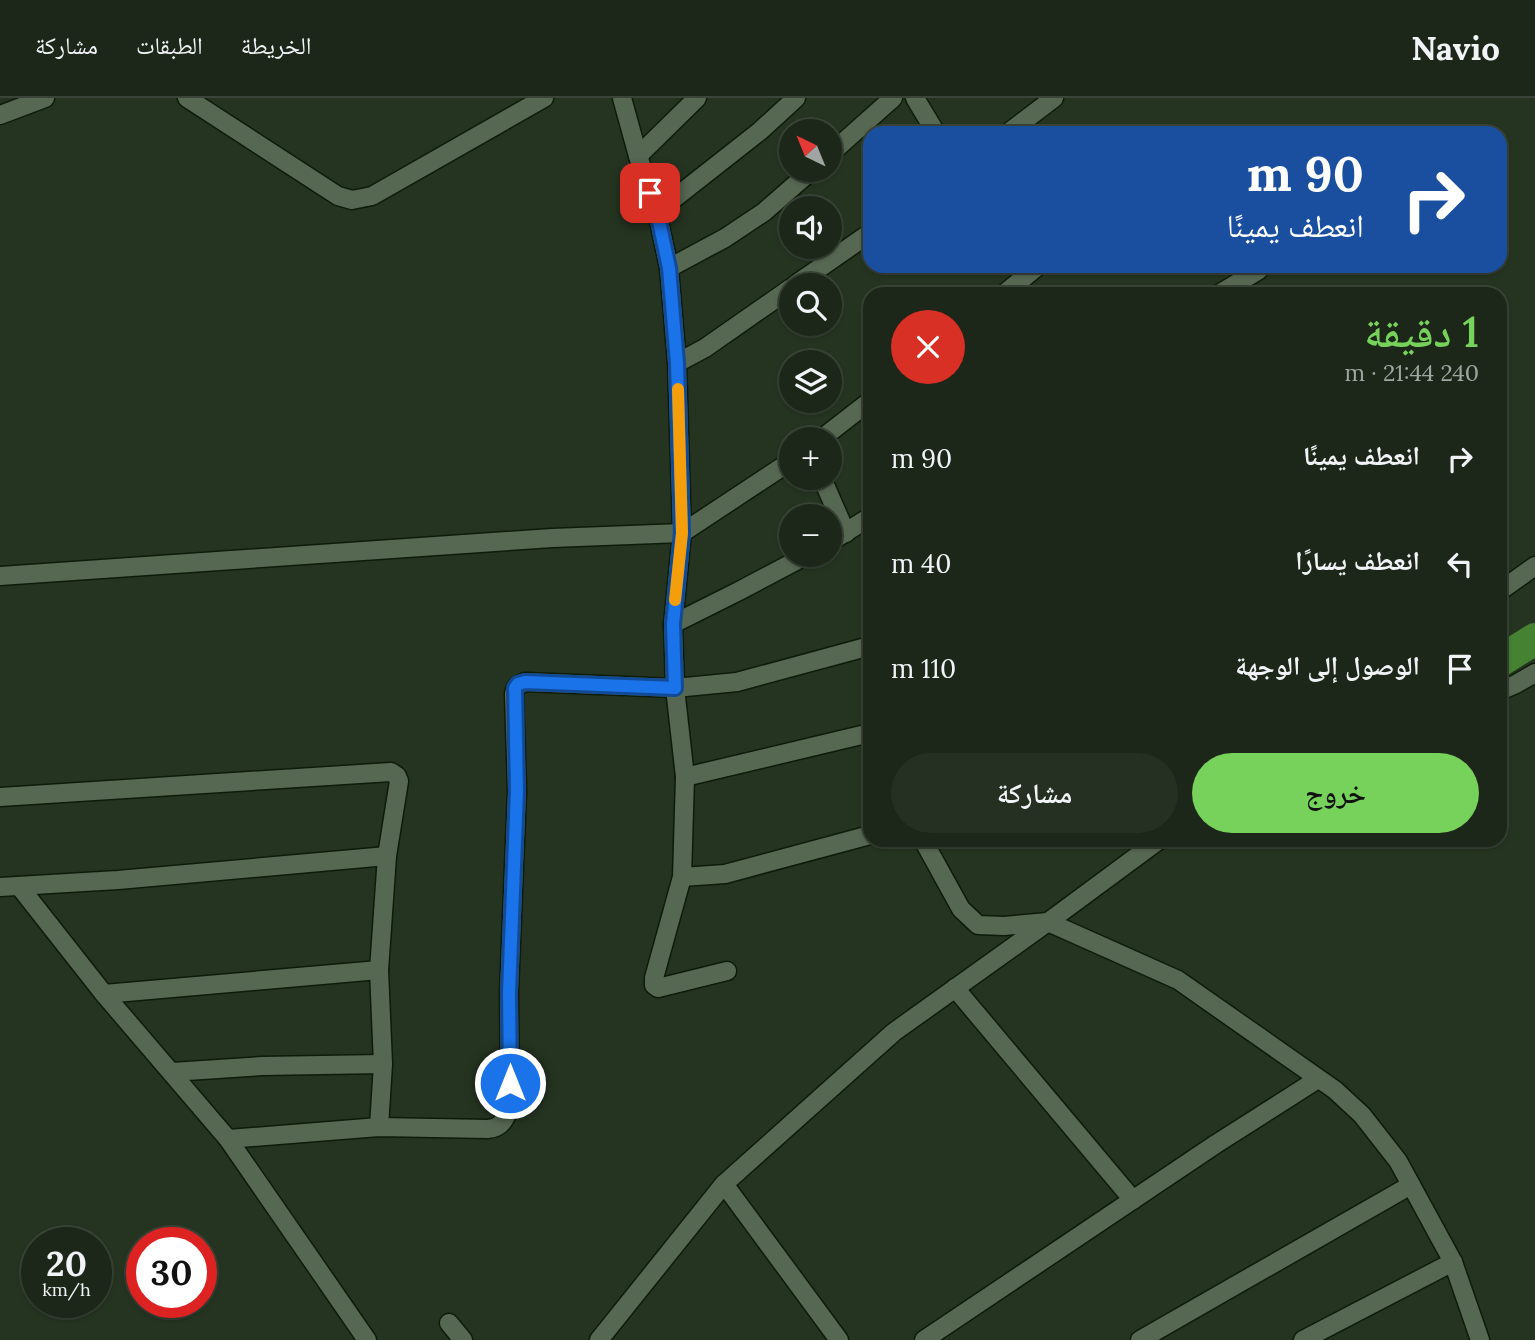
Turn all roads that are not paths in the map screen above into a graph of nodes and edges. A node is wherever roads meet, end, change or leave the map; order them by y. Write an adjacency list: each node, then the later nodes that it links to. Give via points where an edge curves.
1 (45, 98): 10 (street)
2 (187, 98): 3 (street, via 338,196 352,200 372,196)
3 (544, 98)
4 (622, 98): 14 (street)
5 (696, 98): 14 (street)
6 (796, 98): 16 (street)
7 (893, 98): 13 (street)
8 (915, 98): 11 (street)
9 (1054, 98): 12 (street)
10 (0, 115)
11 (932, 126)
12 (1017, 126)
13 (842, 143)
14 (638, 156): 16 (street)
15 (798, 182): 18 (street, via 725,238)
16 (657, 212): 18 (street)
17 (863, 238): 19 (street)
18 (669, 268): 25 (street)
19 (813, 273)
20 (1030, 273): 22 (street)
21 (1254, 273): 23 (street)
22 (1012, 287)
23 (1231, 287)
24 (779, 297): 25 (street)
25 (677, 363): 31 (street)
26 (863, 406): 27 (street)
27 (836, 427)
28 (779, 469): 31 (street)
29 (827, 490): 32 (street)
30 (863, 522): 32 (street)
31 (682, 533): 36 (street); 38 (street)
32 (846, 533): 33 (street)
33 (842, 535)
34 (1535, 566): 37 (street)
35 (784, 567): 38 (street)
36 (0, 576)
37 (1507, 586)
38 (673, 624): 41 (street)
39 (863, 648): 41 (street, via 737,682)
40 (1535, 673): 42 (street)
41 (675, 688): 44 (street); 61 (street, via 525,682 515,688 510,1106 495,1129)
42 (1507, 688)
43 (863, 735): 44 (street)
44 (685, 777): 50 (street)
45 (0, 797): 49 (street, via 391,772 399,781)
46 (863, 837): 50 (street, via 725,874)
47 (927, 847): 53 (street, via 961,909 978,925)
48 (1150, 847): 53 (street)
49 (387, 856): 51 (street); 54 (street)
50 (682, 877): 55 (street, via 654,985 658,988)
51 (19, 886): 52 (street); 57 (street)
52 (0, 887)
53 (1048, 922): 56 (street); 60 (street, via 1178,980)
54 (379, 971): 57 (street); 58 (street)
55 (727, 971)
56 (955, 988): 63 (street, via 894,1031); 65 (street)
57 (104, 994): 59 (street)
58 (383, 1064): 59 (street); 61 (street)
59 (172, 1072): 62 (street)
60 (1318, 1079): 64 (street, via 1362,1115); 65 (street)
61 (379, 1127): 62 (street)
62 (228, 1139): 68 (street)
63 (724, 1184): 70 (street); 71 (street)
64 (1411, 1185): 66 (street); 73 (street)
65 (1133, 1200): 72 (street)
66 (1453, 1262): 74 (street); 75 (street)
67 (449, 1323): 69 (street)
68 (367, 1340)
69 (463, 1340)
70 (599, 1340)
71 (839, 1340)
72 (924, 1340)
73 (1140, 1340)
74 (1303, 1340)
75 (1480, 1340)

